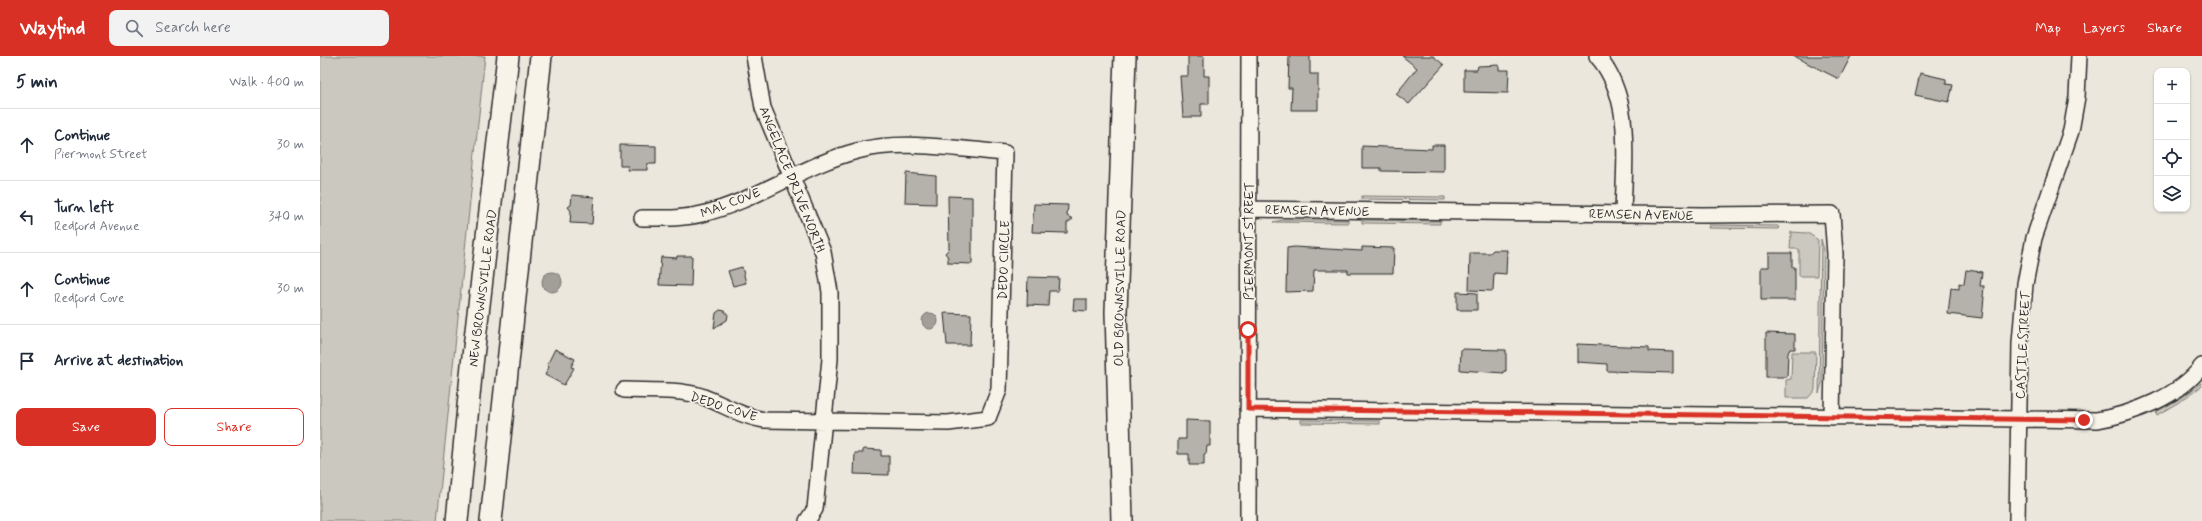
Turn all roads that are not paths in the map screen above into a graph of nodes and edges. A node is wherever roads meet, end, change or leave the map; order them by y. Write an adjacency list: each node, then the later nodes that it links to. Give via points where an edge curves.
1 (508, 56): 18 (main road, NEW BROWNSVILLE ROAD, via 472,365)
2 (542, 56): 19 (main road)
3 (754, 56): 8 (street, ANGELACE DRIVE NORTH, via 763,108)
4 (1125, 56): 21 (main road, OLD BROWNSVILLE ROAD, via 1116,312)
5 (1249, 56): 9 (street, PIERMONT STREET)
6 (1597, 56): 10 (street, via 1613,78 1622,111 1625,137)
7 (2079, 56): 16 (street, CASTILE STREET, via 2077,103 2071,131 2034,238 2025,284 2021,312)
8 (793, 177): 11 (street, MAL COVE, via 717,210 672,218); 17 (street, ANGELACE DRIVE NORTH, via 823,252 830,292 830,359); 17 (street, DEDO CIRCLE, via 826,161 880,147 1005,153 999,390 988,418 948,423)
9 (1248, 209): 10 (street, REMSEN AVENUE); 14 (street, PIERMONT STREET)
10 (1624, 214): 15 (street, REMSEN AVENUE, via 1832,214 1835,254)
11 (642, 218)
12 (2202, 366): 16 (street, via 2191,378 2172,391 2140,409 2120,416 2084,420)
13 (624, 390): 17 (street, DEDO COVE, via 689,394 760,419)
14 (1248, 409): 15 (street); 22 (street, PIERMONT STREET)
15 (1832, 416): 16 (street)
16 (2019, 419): 23 (street, CASTILE STREET)
17 (823, 421): 20 (street, ANGELACE DRIVE NORTH, via 815,509)
18 (457, 521)
19 (491, 521)
20 (807, 521)
21 (1122, 521)
22 (1248, 521)
23 (2017, 521)

